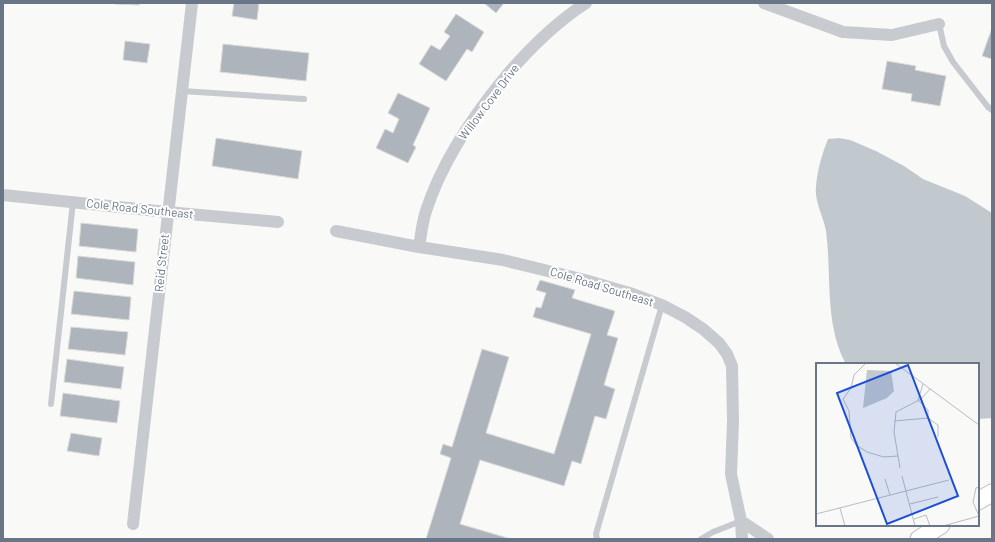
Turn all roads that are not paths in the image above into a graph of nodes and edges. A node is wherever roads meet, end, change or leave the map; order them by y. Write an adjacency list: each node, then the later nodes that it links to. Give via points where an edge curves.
1 (192, 3): 5 (street, Reid Street)
2 (586, 3): 13 (street, Willow Cove Drive, via 546,32 526,52 469,124 436,186 426,213)
3 (764, 3): 4 (street, via 843,32 892,35)
4 (938, 24): 7 (lane, via 952,62)
5 (182, 91): 6 (lane); 10 (street, Reid Street)
6 (304, 99)
7 (992, 110)
8 (3, 195): 9 (street, Cole Road Southeast)
9 (73, 202): 10 (street, Cole Road Southeast); 15 (lane)
10 (168, 212): 11 (street, Cole Road Southeast); 19 (street, Reid Street)
11 (278, 222)
12 (336, 231): 13 (street, Cole Road Southeast)
13 (419, 247): 14 (street, Cole Road Southeast, via 510,262 586,280)
14 (662, 305): 18 (street, Cole Road Southeast, via 703,329 719,343 732,366 731,474); 21 (lane, via 596,534)
15 (51, 404)
16 (992, 493): 17 (main road)
17 (979, 501)
18 (741, 521): 22 (lane); 23 (street, Cole Road Southeast); 24 (street)
19 (133, 524)
20 (939, 526): 25 (main road)
21 (597, 539)
22 (701, 539)
23 (742, 539)
24 (768, 539)
25 (919, 539)

